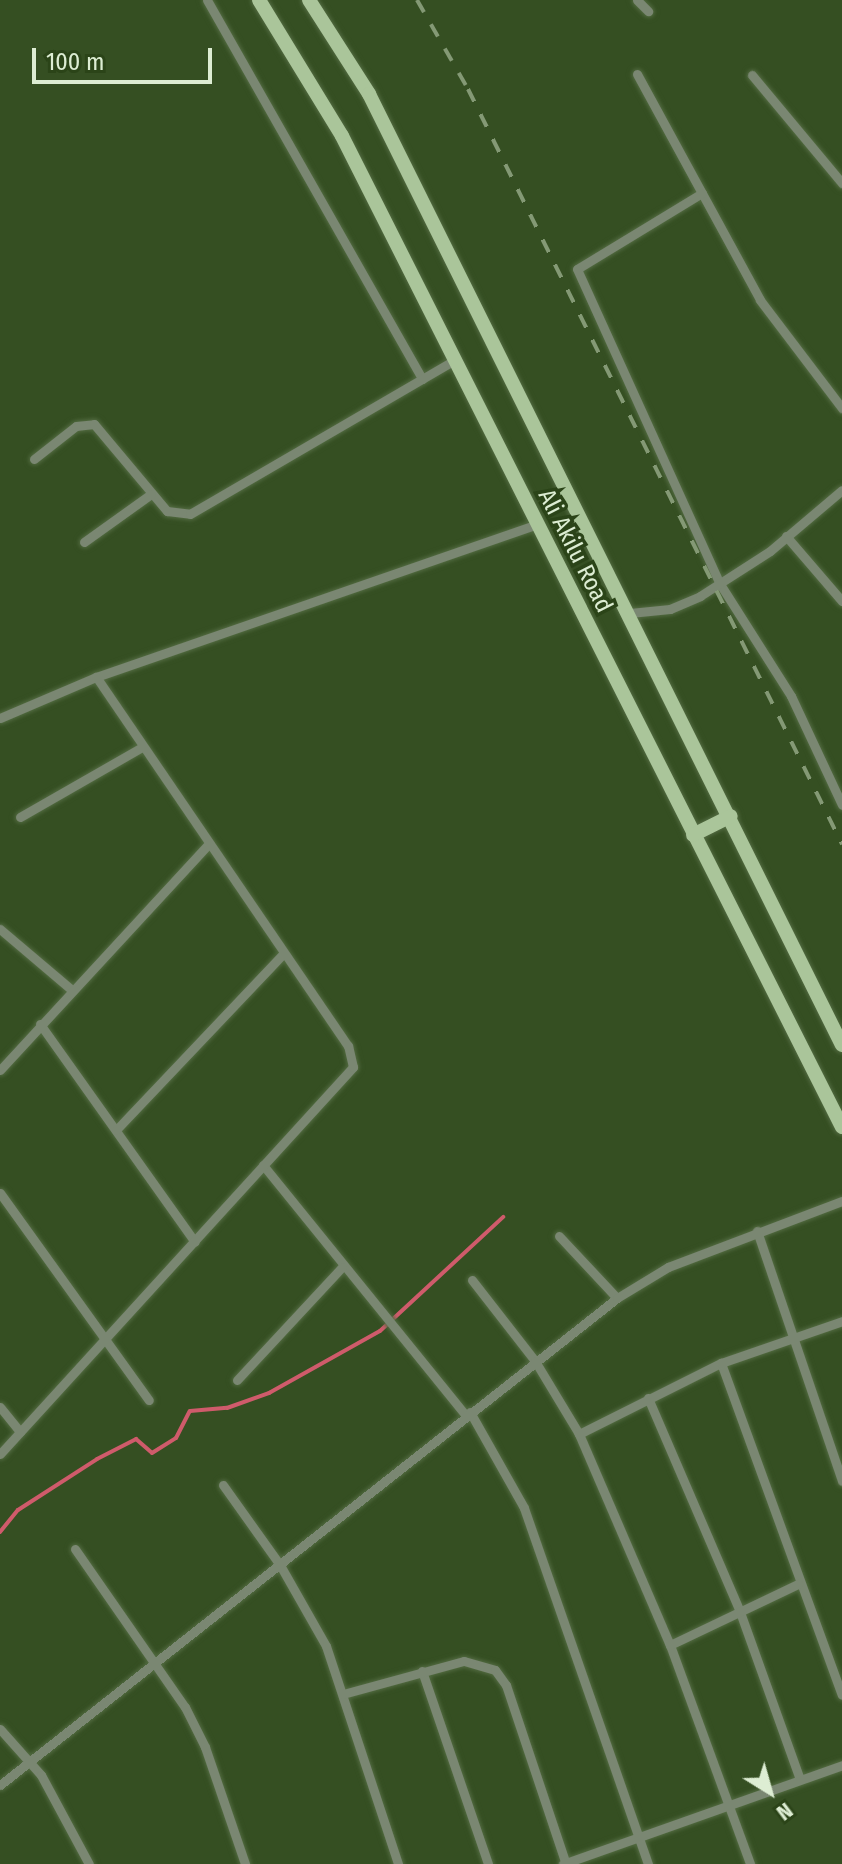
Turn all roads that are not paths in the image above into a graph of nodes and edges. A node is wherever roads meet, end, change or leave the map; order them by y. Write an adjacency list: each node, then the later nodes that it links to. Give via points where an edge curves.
1 (207, 0): 11 (street)
2 (259, 0): 10 (main road, Ali Akilu Road, via 342,136)
3 (309, 0): 21 (main road, Ali Akilu Road, via 369,94)
4 (637, 0): 5 (street)
5 (648, 11)
6 (637, 74): 9 (street)
7 (752, 75): 8 (street)
8 (842, 183)
9 (702, 193): 12 (street, via 760,300); 19 (street, via 577,269)
10 (453, 361): 11 (street); 16 (main road, Ali Akilu Road)
11 (422, 379): 15 (street, via 190,514 167,511)
12 (841, 404)
13 (34, 459): 15 (street, via 76,426 94,424)
14 (842, 490): 17 (street)
15 (151, 494): 18 (street)
16 (536, 525): 22 (street); 28 (main road, Ali Akilu Road)
17 (786, 536): 19 (street); 20 (street)
18 (84, 542)
19 (720, 584): 21 (street, via 670,609); 25 (street, via 791,696)
20 (842, 601)
21 (630, 613): 26 (main road, Ali Akilu Road)
22 (96, 677): 23 (street); 24 (street)
23 (0, 718)
24 (142, 747): 27 (street); 29 (street)
25 (842, 805)
26 (731, 816): 28 (main road); 34 (main road, Ali Akilu Road)
27 (20, 817)
28 (693, 835): 36 (main road, Ali Akilu Road)
29 (207, 846): 31 (street); 32 (street)
30 (0, 929): 32 (street)
31 (282, 955): 37 (street); 38 (street, via 348,1046 353,1067)
32 (72, 990): 33 (street)
33 (40, 1024): 35 (street); 37 (street)
34 (842, 1045)
35 (0, 1070)
36 (842, 1127)
37 (116, 1130): 43 (street)
38 (263, 1165): 43 (street); 44 (street)
39 (0, 1193): 49 (street)
40 (842, 1201): 41 (street)
41 (757, 1231): 46 (street, via 668,1267); 48 (street)
42 (559, 1236): 46 (street)
43 (195, 1242): 49 (street)
44 (342, 1267): 52 (street); 56 (street)
45 (472, 1280): 50 (street)
46 (617, 1298): 50 (street)
47 (842, 1321): 48 (street)
48 (794, 1337): 51 (street); 60 (street)
49 (105, 1340): 54 (street); 57 (street)
50 (535, 1361): 56 (street); 58 (street)
51 (721, 1363): 53 (street); 64 (street)
52 (237, 1380)
53 (648, 1398): 58 (street); 65 (street)
54 (149, 1400)
55 (0, 1407): 57 (street)
56 (468, 1414): 63 (street); 77 (street, via 524,1508)
57 (20, 1432): 59 (street)
58 (579, 1434): 66 (street)
59 (0, 1454)
60 (842, 1481)
61 (223, 1485): 63 (street)
62 (75, 1549): 67 (street)
63 (280, 1565): 67 (street); 69 (street, via 326,1646)
64 (798, 1584): 65 (street); 70 (street)
65 (740, 1612): 66 (street); 74 (street)
66 (670, 1645): 76 (street)
67 (153, 1662): 72 (street); 79 (street, via 205,1747)
68 (422, 1671): 69 (street); 81 (street); 82 (street, via 464,1661 495,1670 506,1685)
69 (343, 1694): 80 (street)
70 (842, 1695)
71 (0, 1729): 72 (street)
72 (31, 1761): 75 (street); 78 (street)
73 (842, 1765): 74 (street)
74 (800, 1780): 76 (street)
75 (0, 1785)
76 (731, 1804): 77 (street); 84 (street)
77 (636, 1834): 82 (street); 83 (street)
78 (89, 1864)
79 (245, 1864)
80 (398, 1864)
81 (488, 1864)
82 (565, 1864)
83 (648, 1864)
84 (750, 1864)

